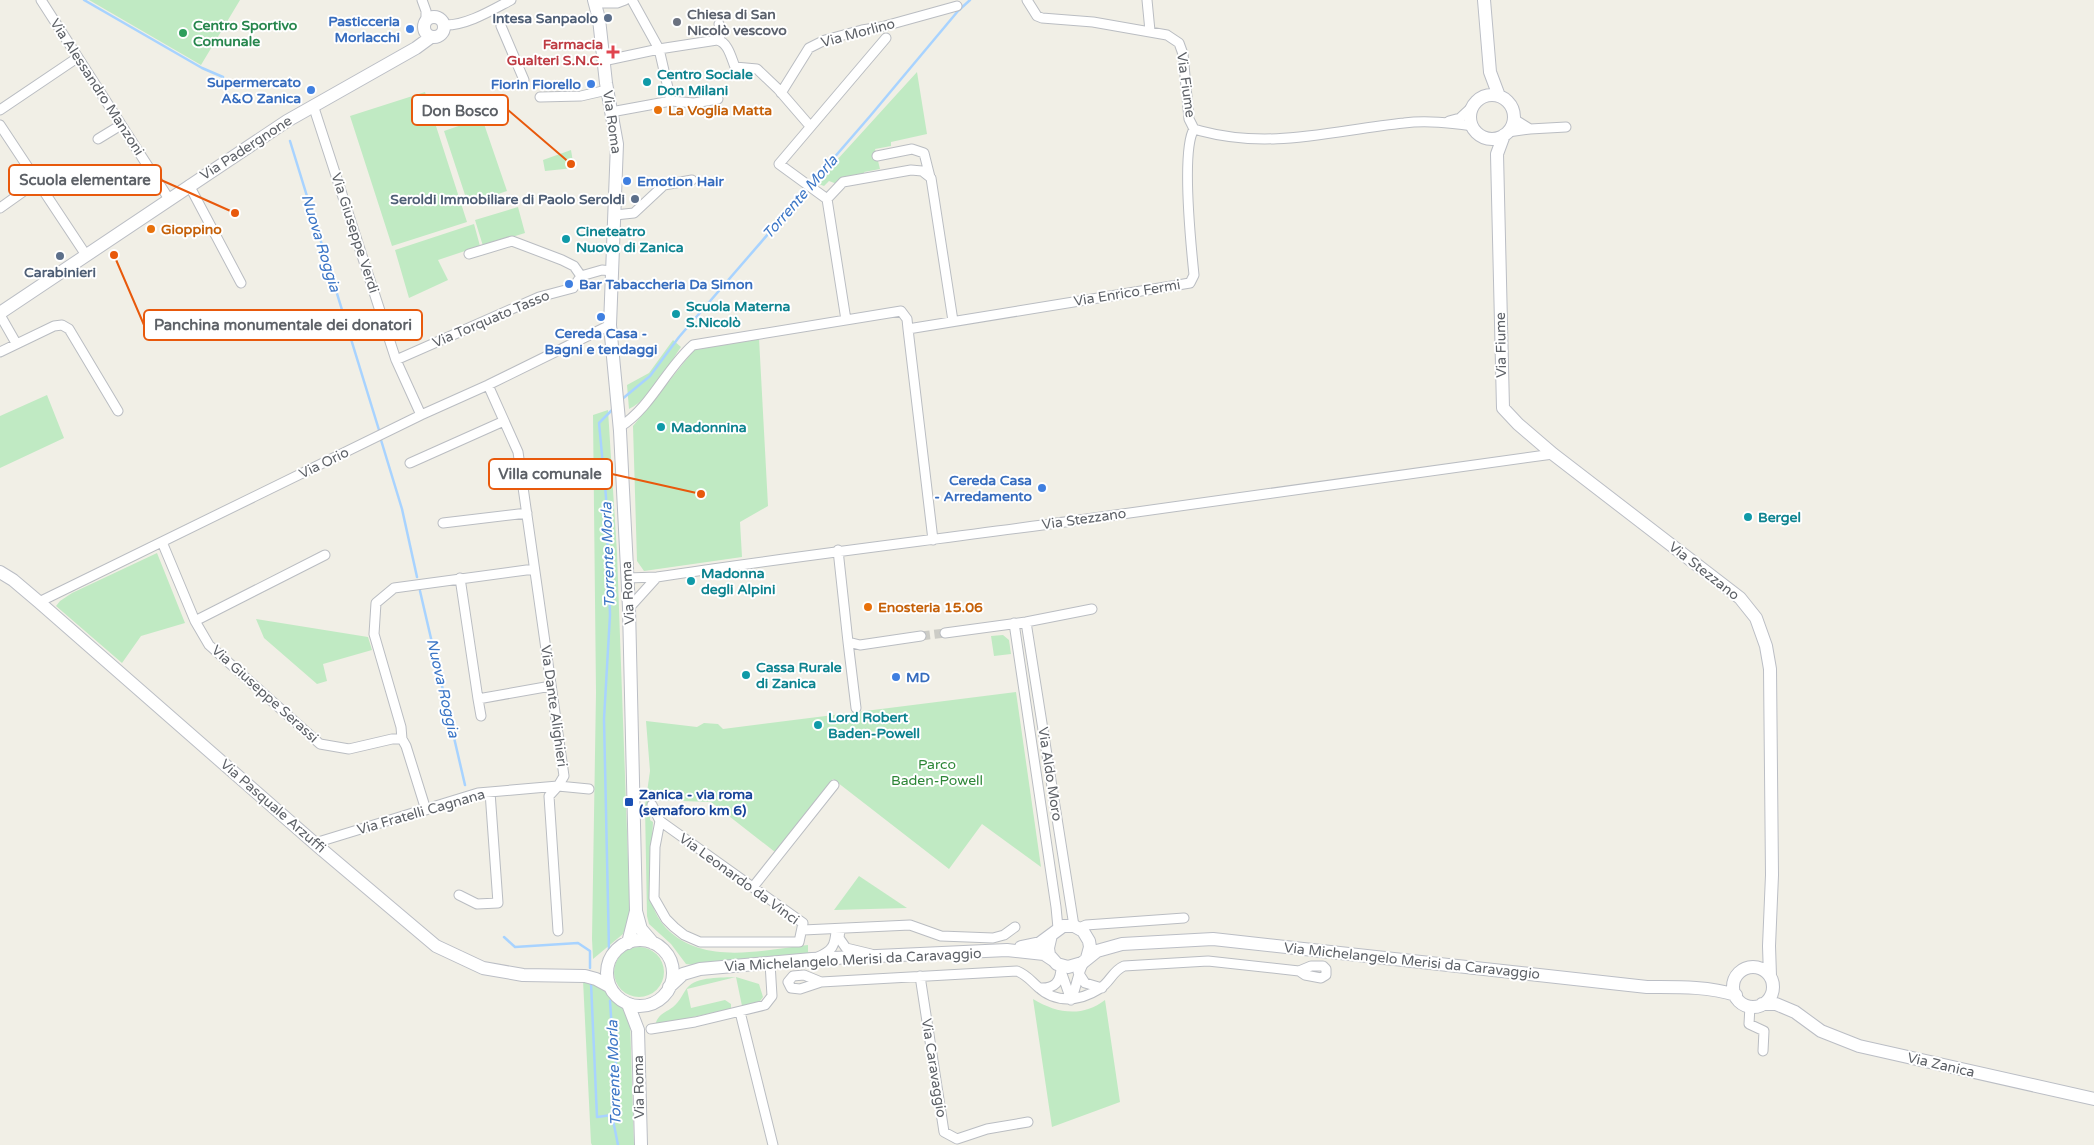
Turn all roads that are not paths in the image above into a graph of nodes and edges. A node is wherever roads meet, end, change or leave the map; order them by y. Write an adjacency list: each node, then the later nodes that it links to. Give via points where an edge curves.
1 (41, 0): 19 (street, Via Alessandro Manzoni)
2 (422, 0): 11 (street)
3 (512, 0): 11 (street)
4 (625, 0): 9 (street)
5 (632, 0): 18 (street)
6 (1027, 0): 14 (street, Via Fiume, via 1036,16 1042,18)
7 (1147, 0): 14 (street)
8 (1484, 0): 21 (street)
9 (594, 2): 20 (street, Via Roma)
10 (957, 6): 24 (street, Via Morlino, via 844,35 809,48)
11 (437, 20): 16 (street, via 424,28); 16 (street, Via Padergnone, via 440,35)
12 (719, 24): 17 (street, via 721,34)
13 (501, 26): 22 (street)
14 (1150, 31): 41 (street, Via Fiume, via 1167,35 1182,48 1189,119)
15 (886, 38): 37 (street)
16 (427, 39): 30 (street, Via Padergnone)
17 (717, 40): 18 (street); 24 (street, via 726,46 735,67 757,69)
18 (659, 49): 20 (street); 28 (street)
19 (77, 58): 31 (street); 35 (street, Via Alessandro Manzoni)
20 (603, 61): 23 (street, Via Roma)
21 (1490, 72): 25 (street); 29 (street)
22 (524, 80)
23 (607, 90): 26 (street, via 581,96); 32 (street, Via Roma)
24 (781, 92): 37 (street)
25 (1499, 96): 29 (street, via 1490,95); 33 (street, via 1511,105)
26 (540, 97)
27 (718, 99): 28 (street, via 694,104)
28 (671, 101): 32 (street)
29 (1478, 102): 34 (street, Via Fiume, via 1460,118); 38 (street, via 1471,116)
30 (313, 105): 50 (street, Via Padergnone); 67 (street, Via Giuseppe Verdi)
31 (0, 110)
32 (611, 112): 54 (street, Via Roma, via 618,150)
33 (1514, 119): 40 (street); 42 (street)
34 (1444, 122): 38 (street, Via Fiume); 41 (street, Via Fiume, via 1404,123 1284,140 1234,137)
35 (121, 124): 44 (street); 51 (street, Via Alessandro Manzoni)
36 (0, 125): 49 (street)
37 (810, 126): 52 (street, via 779,164)
38 (1473, 126): 43 (street)
39 (1566, 127): 40 (street)
40 (1530, 128): 42 (street)
41 (1194, 129): 62 (street, Via Enrico Fermi, via 1187,160 1194,275 1190,283)
42 (1506, 134): 43 (street); 45 (street, Via Fiume)
43 (1486, 137): 45 (street)
44 (98, 139)
45 (1497, 154): 73 (street, Via Fiume, via 1503,408)
46 (877, 156): 47 (street, via 912,149 924,153)
47 (931, 178): 52 (street, via 922,171 911,170 843,182); 62 (street)
48 (692, 180): 54 (street, via 664,186 634,212)
49 (38, 181): 53 (street); 56 (street)
50 (190, 185): 51 (street, Via Padergnone); 59 (street)
51 (169, 199): 56 (street, Via Padergnone)
52 (827, 200): 61 (street)
53 (0, 208)
54 (614, 215): 57 (street, Via Roma)
55 (469, 254): 58 (street, via 512,241 574,266)
56 (86, 255): 60 (street, Via Padergnone)
57 (612, 271): 58 (street, Via Torquato Tasso, via 602,270); 63 (street, Via Roma)
58 (581, 276): 67 (street, Via Torquato Tasso, via 573,288 539,297)
59 (241, 283)
60 (0, 314): 65 (street)
61 (846, 320): 64 (street, via 901,312 907,320); 72 (street, via 693,345 642,409)
62 (953, 322): 64 (street, Via Enrico Fermi)
63 (610, 325): 68 (street, Via Orio); 72 (street, Via Roma)
64 (908, 329): 79 (street)
65 (16, 344): 66 (street); 69 (street, via 54,326 62,325 69,329)
66 (0, 352)
67 (396, 360): 70 (street, Via Giuseppe Verdi)
68 (488, 385): 70 (street, Via Orio); 71 (street, Via Dante Alighieri)
69 (118, 411)
70 (421, 415): 80 (street, Via Orio)
71 (504, 421): 74 (street); 76 (street, Via Dante Alighieri, via 518,452)
72 (619, 421): 87 (street, Via Roma)
73 (1553, 454): 79 (street, Via Stezzano); 123 (street, Via Stezzano, via 1740,598 1756,618 1770,669 1772,875)
74 (410, 463)
75 (561, 474): 76 (street)
76 (522, 478): 77 (street, Via Dante Alighieri)
77 (526, 513): 78 (street); 83 (street, Via Dante Alighieri)
78 (443, 523)
79 (933, 540): 81 (street, Via Stezzano)
80 (162, 542): 88 (street, Via Orio); 91 (street, Via Giuseppe Serassi)
81 (838, 550): 85 (street, Via Stezzano); 96 (street)
82 (324, 555): 91 (street)
83 (534, 569): 86 (street); 97 (street, Via Dante Alighieri)
84 (0, 572): 88 (street, Via Pasquale Arzuffi)
85 (657, 577): 87 (street, Via Stezzano); 89 (street)
86 (460, 578): 98 (street); 101 (street, via 394,588 376,603 374,634)
87 (627, 578): 89 (street, Via Roma)
88 (39, 602): 109 (street, Via Pasquale Arzuffi)
89 (629, 608): 112 (street, Via Roma)
90 (1092, 609): 92 (street)
91 (195, 621): 101 (street, Via Giuseppe Serassi, via 209,645 320,744 349,749)
92 (1026, 622): 93 (street); 117 (street, Via Aldo Moro)
93 (1014, 623): 94 (street); 119 (street, Via Aldo Moro, via 1056,907)
94 (945, 632)
95 (921, 636): 96 (street, via 860,645)
96 (848, 642): 99 (street)
97 (551, 686): 98 (street); 103 (street, Via Dante Alighieri, via 564,776)
98 (478, 699): 100 (street)
99 (856, 708)
100 (481, 716)
101 (402, 739): 107 (street)
102 (834, 784): 110 (street)
103 (558, 786): 104 (street, Via Fratelli Cagnana); 105 (street, Via Fratelli Cagnana); 118 (street, Via Dante Alighieri, via 549,796)
104 (589, 789)
105 (490, 792): 107 (street, Via Fratelli Cagnana); 111 (street, via 498,903 477,904)
106 (652, 805): 108 (street, Via Leonardo da Vinci)
107 (426, 810): 109 (street, Via Fratelli Cagnana)
108 (660, 821): 110 (street, Via Leonardo da Vinci); 116 (street, Via Leonardo da Vinci, via 655,847 654,898 666,919 684,935 700,942 730,944 799,942)
109 (315, 843): 137 (street, Via Pasquale Arzuffi, via 436,946 484,968 523,975)
110 (753, 887): 116 (street, Via Leonardo da Vinci, via 803,923)
111 (459, 895)
112 (636, 911): 120 (street, Via Roma); 121 (street, Via Roma, via 642,929)
113 (1184, 918): 117 (street, Via Michelangelo Merisi da Caravaggio, via 1086,925)
114 (1015, 927): 115 (street, Via Michelangelo Merisi da Caravaggio, via 993,938 941,936 910,925)
115 (838, 929): 116 (street, Via Michelangelo Merisi da Caravaggio); 125 (street, via 839,938 846,948); 127 (street, via 835,945 827,953)
116 (803, 930)
117 (1080, 930): 119 (street, Via Michelangelo Merisi da Caravaggio, via 1063,926); 122 (street, Via Michelangelo Merisi da Caravaggio); 126 (street, via 1090,947)
118 (558, 931)
119 (1054, 932): 124 (street, Via Michelangelo Merisi da Caravaggio, via 1040,943); 131 (street, via 1048,948)
120 (628, 943): 121 (street); 128 (street, via 620,947)
121 (653, 943): 129 (street, Via Roma)
122 (1122, 944): 126 (street, Via Michelangelo Merisi da Caravaggio, via 1097,950); 145 (street, Via Michelangelo Merisi da Caravaggio, via 1213,939 1647,987)
123 (1768, 946): 132 (street); 139 (street)
124 (1007, 950): 125 (street, Via Michelangelo Merisi da Caravaggio); 131 (street, Via Michelangelo Merisi da Caravaggio, via 1044,954)
125 (880, 958): 127 (street, Via Michelangelo Merisi da Caravaggio)
126 (1086, 958): 131 (street, Via Michelangelo Merisi da Caravaggio, via 1076,966); 135 (street)
127 (812, 959): 130 (street, Via Michelangelo Merisi da Caravaggio)
128 (609, 961): 137 (street, Via Pasquale Arzuffi, via 595,971); 141 (street)
129 (670, 962): 133 (street, Via Michelangelo Merisi da Caravaggio); 142 (street, via 672,979)
130 (770, 963): 133 (street, Via Michelangelo Merisi da Caravaggio); 151 (street, via 772,996 765,1005)
131 (1059, 966): 143 (street, via 1060,980 1055,985); 147 (street)
132 (1751, 967): 136 (street); 139 (street, Via Zanica, via 1762,969)
133 (700, 969): 142 (street, Via Michelangelo Merisi da Caravaggio, via 683,974)
134 (1299, 971): 144 (street, via 1208,961 1124,966 1113,972)
135 (1078, 972): 144 (street, via 1085,983); 147 (street)
136 (1737, 975): 145 (street, Via Michelangelo Merisi da Caravaggio); 146 (street)
137 (576, 976): 141 (street, Via Pasquale Arzuffi, via 596,979)
138 (920, 976): 140 (street, Via Michelangelo Merisi da Caravaggio); 143 (street, Via Michelangelo Merisi da Caravaggio, via 1017,971 1026,974); 157 (street, Via Caravaggio, via 944,1132 957,1139 987,1129)
139 (1771, 979): 150 (street, via 1771,996); 152 (street, Via Zanica)
140 (821, 982)
141 (609, 986): 148 (street, Via Roma, via 620,1000)
142 (669, 987): 149 (street, Via Roma)
143 (1039, 988): 147 (street, via 1050,996)
144 (1102, 988): 147 (street, via 1084,998)
145 (1703, 988): 146 (street, Via Michelangelo Merisi da Caravaggio)
146 (1736, 995): 150 (street, Via Zanica, via 1744,1004)
147 (1071, 1000)
148 (628, 1004): 149 (street); 154 (street, Via Roma)
149 (652, 1004): 154 (street, Via Roma, via 641,1019)
150 (1756, 1005): 152 (street, Via Zanica, via 1776,1004); 155 (street, via 1749,1024 1764,1031)
151 (740, 1012): 153 (street); 159 (street)
152 (1795, 1012): 156 (street, Via Zanica, via 1821,1031 1859,1046)
153 (651, 1029)
154 (638, 1030): 158 (street, Via Roma)
155 (1762, 1051)
156 (2094, 1099)
157 (1028, 1122)
158 (641, 1145)
159 (773, 1145)

